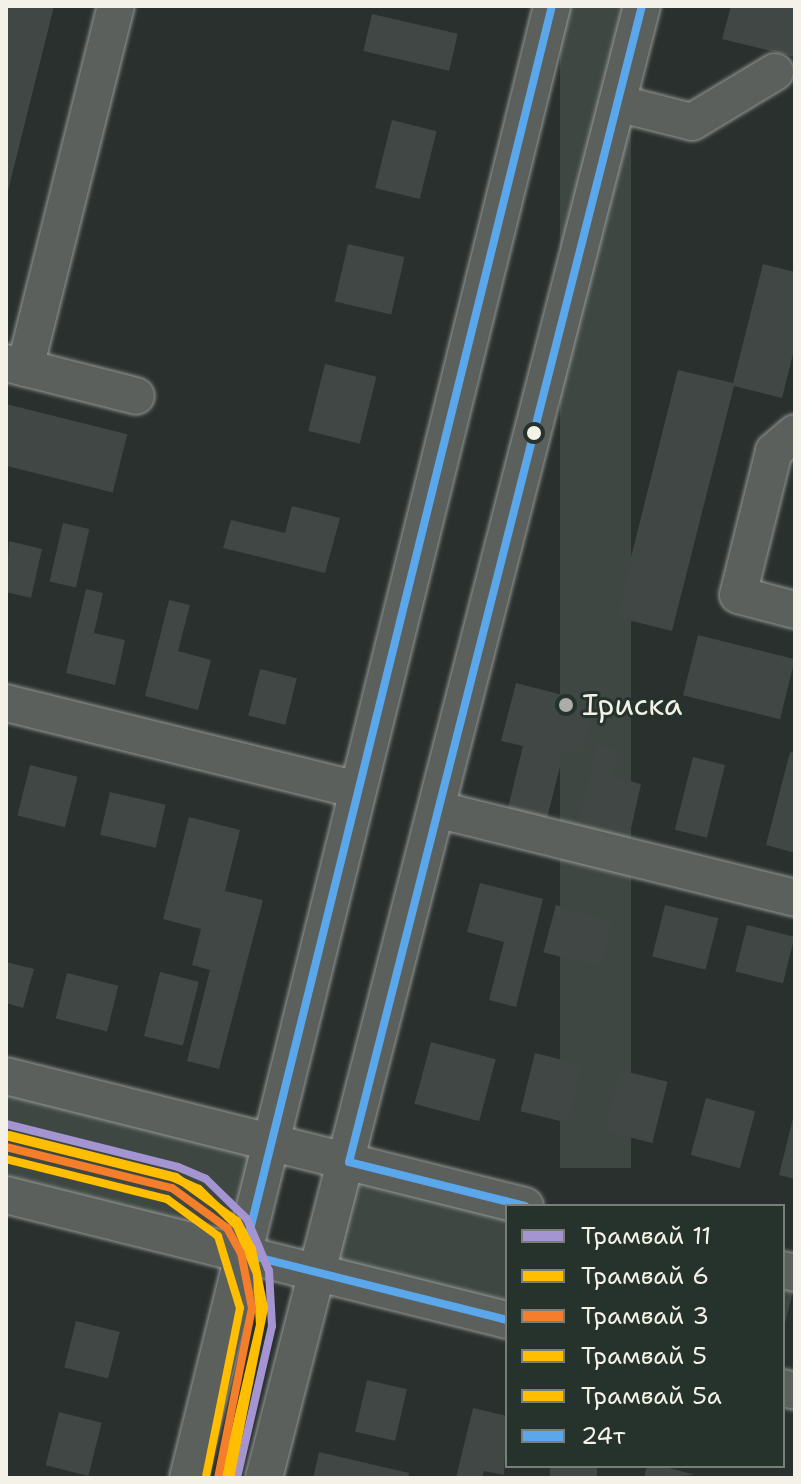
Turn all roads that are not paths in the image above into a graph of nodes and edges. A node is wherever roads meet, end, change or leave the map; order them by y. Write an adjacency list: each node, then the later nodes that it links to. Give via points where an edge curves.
1 (116, 6): 6 (street)
2 (552, 6): 11 (street)
3 (642, 6): 5 (street)
4 (775, 72): 5 (street, via 692,122)
5 (617, 103): 12 (street)
6 (16, 365): 7 (street)
7 (136, 396)
8 (795, 433): 9 (street, via 774,451 738,595)
9 (795, 610)
10 (6, 703): 11 (street)
11 (357, 790): 15 (street)
12 (440, 810): 13 (street); 16 (street)
13 (795, 898)
14 (6, 1076): 15 (street)
15 (266, 1142): 16 (street); 19 (street)
16 (349, 1162): 18 (street); 20 (street)
17 (6, 1195): 19 (street)
18 (517, 1204)
19 (244, 1254): 20 (street); 22 (street)
20 (316, 1272): 21 (street); 23 (street)
21 (505, 1319)
22 (188, 1478)
23 (264, 1478)

